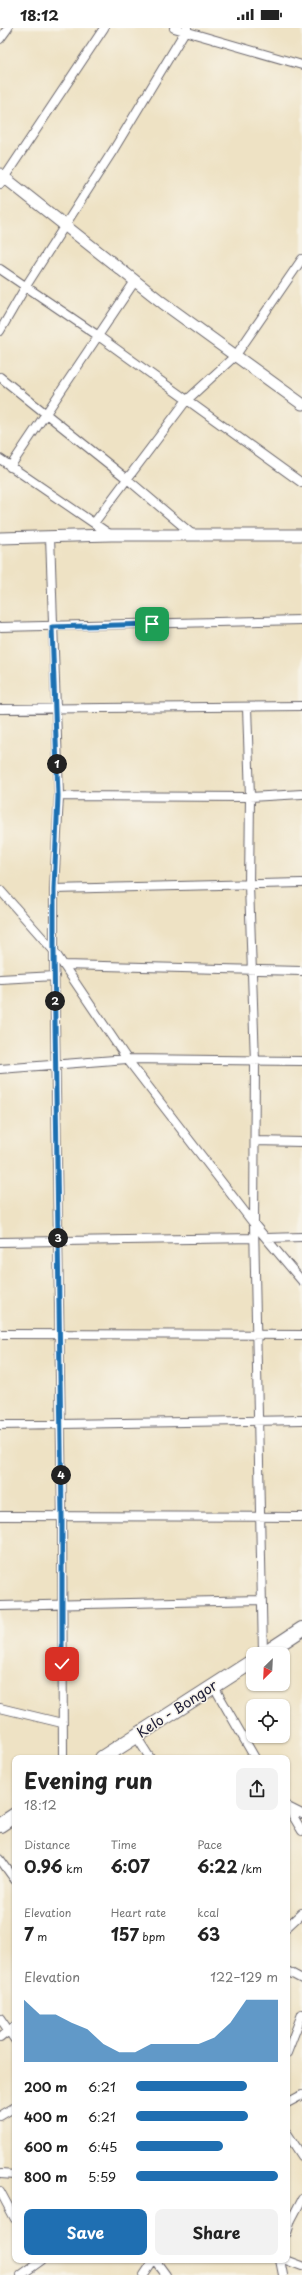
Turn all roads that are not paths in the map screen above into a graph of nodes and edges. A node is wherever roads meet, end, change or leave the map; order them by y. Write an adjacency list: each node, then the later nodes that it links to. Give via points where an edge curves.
1 (8, 28): 5 (street)
2 (104, 28): 7 (street)
3 (174, 28): 4 (street)
4 (186, 30): 6 (street); 8 (street)
5 (0, 39)
6 (302, 65)
7 (1, 178): 8 (main road)
8 (66, 226): 11 (main road); 12 (street)
9 (302, 259): 15 (street)
10 (0, 269): 12 (street)
11 (135, 281): 14 (street); 15 (main road)
12 (26, 286): 13 (street); 14 (street)
13 (0, 331)
14 (97, 335): 17 (street); 19 (street)
15 (236, 355): 17 (street); 18 (main road)
16 (0, 377): 19 (street)
17 (186, 401): 22 (street); 23 (street)
18 (302, 404)
19 (45, 412): 21 (street); 22 (street)
20 (0, 459): 21 (street)
21 (10, 467): 24 (street)
22 (126, 478): 24 (street); 25 (street)
23 (302, 483)
24 (94, 523): 26 (street)
25 (192, 534): 26 (main road); 27 (main road)
26 (112, 535): 28 (main road)
27 (302, 535)
28 (50, 536): 29 (main road); 32 (street)
29 (0, 538)
30 (302, 620): 32 (street)
31 (0, 627): 32 (street)
32 (52, 627): 36 (street)
33 (302, 706): 34 (street)
34 (247, 707): 36 (street); 39 (street)
35 (0, 709): 36 (street)
36 (55, 709): 38 (street)
37 (302, 794): 39 (street)
38 (58, 796): 39 (street); 42 (street)
39 (250, 797): 41 (street)
40 (302, 883): 41 (street)
41 (249, 885): 42 (street); 46 (street)
42 (54, 889): 44 (street)
43 (0, 890): 44 (street)
44 (54, 951): 45 (street); 48 (street)
45 (64, 965): 46 (street); 50 (street)
46 (253, 971): 47 (street); 52 (street)
47 (302, 971)
48 (55, 976): 49 (street); 53 (street)
49 (0, 978)
50 (127, 1059): 52 (street); 53 (street); 57 (street)
51 (302, 1060): 52 (street)
52 (255, 1062): 55 (street)
53 (56, 1064): 54 (street); 61 (street)
54 (0, 1069)
55 (255, 1141): 56 (street); 57 (street)
56 (302, 1142)
57 (254, 1224): 59 (street); 60 (street)
58 (302, 1237): 60 (street)
59 (254, 1238): 61 (street); 66 (street)
60 (266, 1238): 63 (street)
61 (58, 1241): 62 (street); 65 (street)
62 (0, 1242)
63 (302, 1281)
64 (0, 1334): 65 (street)
65 (58, 1334): 66 (street); 70 (street)
66 (256, 1335): 67 (street); 69 (street)
67 (302, 1335)
68 (302, 1420): 69 (street)
69 (257, 1421): 70 (street); 73 (street)
70 (60, 1424): 71 (street); 74 (street)
71 (0, 1425)
72 (0, 1516): 74 (street)
73 (259, 1516): 74 (street); 75 (street); 76 (street)
74 (62, 1517): 77 (street)
75 (302, 1517)
76 (261, 1600): 77 (street); 80 (street)
77 (62, 1605): 78 (street); 85 (street)
78 (0, 1606)
79 (302, 1629): 81 (highway)
80 (264, 1647)
81 (275, 1647)
82 (246, 1665): 83 (highway, Kelo - Bongor)
83 (213, 1685): 86 (highway, Kelo - Bongor); 90 (street)
84 (0, 1708): 85 (street)
85 (62, 1723): 87 (street)
86 (136, 1736): 88 (highway, Kelo - Bongor); 89 (street)
87 (63, 1755)
88 (107, 1755)
89 (148, 1755)
90 (253, 1755)
91 (290, 1807): 93 (street)
92 (290, 1810): 96 (street)
93 (302, 1814)
94 (12, 1817): 95 (highway)
95 (0, 1825)
96 (302, 1831)
97 (0, 1859): 98 (street)
98 (12, 1876)
99 (302, 1913): 100 (street)
100 (290, 1924)
101 (290, 1973): 102 (street)
102 (302, 1979)
103 (302, 2014): 107 (street)
104 (0, 2018): 105 (street)
105 (12, 2029): 106 (street)
106 (0, 2038)
107 (290, 2045)
108 (302, 2095): 109 (street)
109 (290, 2101)
110 (12, 2110): 111 (street)
111 (0, 2116)
112 (290, 2138): 113 (street)
113 (302, 2156)
114 (0, 2174): 115 (street)
115 (12, 2175)
116 (0, 2191): 118 (street)
117 (302, 2199): 119 (street)
118 (12, 2213)
119 (290, 2223)
120 (290, 2262): 125 (street)
121 (37, 2263): 126 (street)
122 (152, 2263): 127 (street)
123 (156, 2263): 128 (street)
124 (280, 2263): 129 (street)
125 (302, 2266)
126 (21, 2275)
127 (144, 2275)
128 (166, 2275)
129 (282, 2275)

